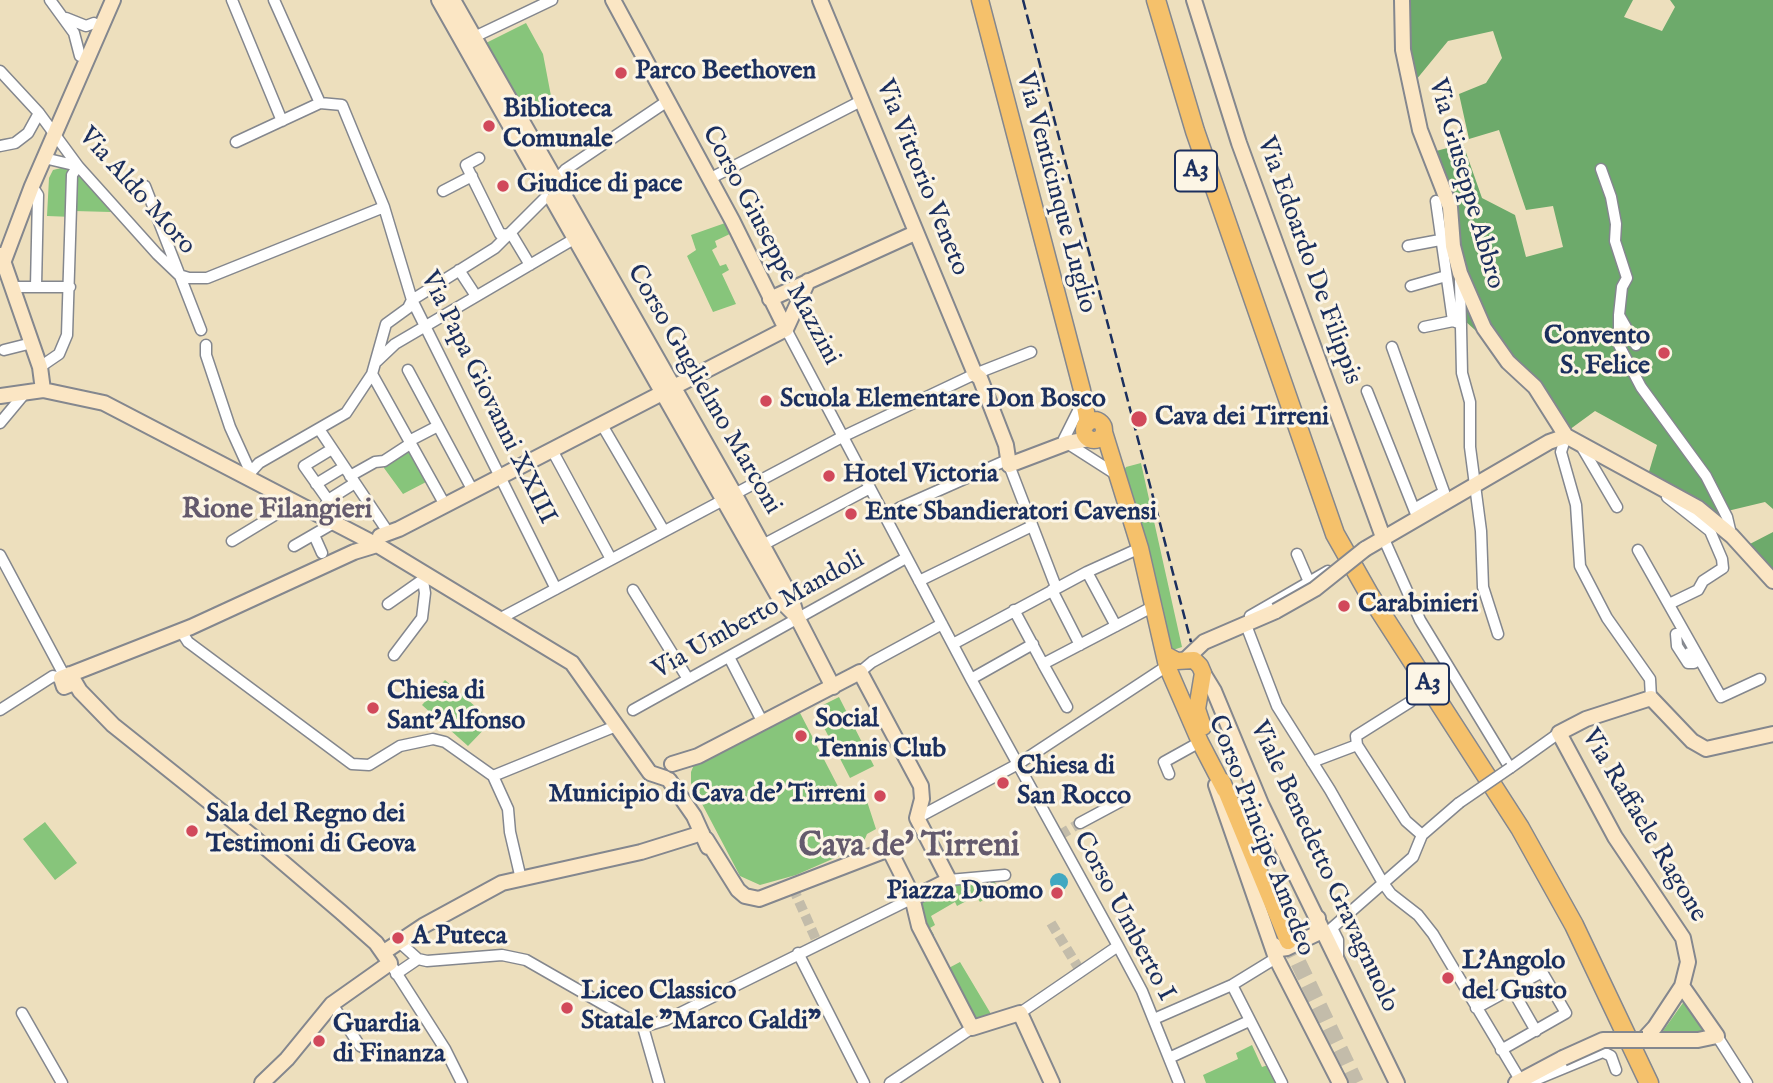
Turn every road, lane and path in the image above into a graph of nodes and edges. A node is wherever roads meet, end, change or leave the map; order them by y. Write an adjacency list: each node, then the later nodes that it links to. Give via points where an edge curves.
1 (50, 0): 16 (street)
2 (106, 0): 17 (street)
3 (113, 0): 26 (street)
4 (232, 0): 25 (street)
5 (274, 0): 23 (street)
6 (439, 0): 18 (street, Corso Guglielmo Marconi)
7 (453, 0): 18 (street, Corso Guglielmo Marconi)
8 (552, 0): 18 (street)
9 (613, 0): 22 (street, Corso Giuseppe Mazzini)
10 (820, 0): 21 (street, Via Vittorio Veneto)
11 (980, 0): 82 (main road, Via Venticinque Luglio)
12 (1144, 0): 233 (highway, A3, via 1187,143 1324,538 1531,870)
13 (1156, 0): 234 (highway, A3, via 1195,131 1335,534 1368,594 1525,838 1587,951)
14 (1194, 0): 117 (street, Via Edoardo De Filippis, via 1239,143)
15 (1402, 0): 50 (street, Via Giuseppe Abbro, via 1403,50 1420,130 1450,207)
16 (65, 17): 17 (street, via 86,26); 19 (street)
17 (94, 23): 19 (street)
18 (469, 40): 35 (street, Corso Guglielmo Marconi)
19 (80, 56): 26 (street)
20 (0, 71): 24 (street, Via Aldo Moro)
21 (863, 100): 34 (street); 41 (street, Via Vittorio Veneto)
22 (666, 102): 34 (street, Corso Giuseppe Mazzini); 35 (street)
23 (320, 103): 25 (street); 40 (street, Via Papa Giovanni XXIII, via 342,105)
24 (39, 113): 26 (street, Via Aldo Moro); 28 (street, via 28,134)
25 (282, 121): 27 (street)
26 (55, 131): 30 (street); 31 (street, Via Aldo Moro)
27 (236, 142)
28 (0, 146)
29 (479, 158): 33 (street, via 466,164)
30 (44, 159): 31 (street); 36 (street)
31 (78, 166): 49 (street, Via Aldo Moro); 55 (street, via 72,175)
32 (1601, 169): 60 (street, via 1627,278)
33 (471, 176): 38 (street); 42 (street, via 500,234)
34 (709, 178): 58 (street, Corso Giuseppe Mazzini)
35 (553, 185): 42 (street); 43 (street, Corso Guglielmo Marconi); 51 (street, Corso Guglielmo Marconi)
36 (32, 186): 47 (street); 53 (street, via 38,195)
37 (145, 186): 49 (street)
38 (443, 191)
39 (1436, 201): 44 (street)
40 (384, 207): 49 (street, Via Aldo Moro, via 207,278); 57 (street, Via Papa Giovanni XXIII)
41 (915, 233): 52 (street); 76 (street, Via Vittorio Veneto)
42 (512, 234): 46 (street); 48 (street)
43 (574, 239): 46 (street); 51 (street, Corso Guglielmo Marconi)
44 (1440, 240): 45 (street); 50 (street)
45 (1408, 246)
46 (530, 265): 56 (street)
47 (4, 267): 53 (street); 66 (street)
48 (459, 270): 56 (street); 57 (street)
49 (179, 275): 64 (street)
50 (1453, 275): 54 (street); 61 (street); 90 (street, Via Giuseppe Abbro, via 1507,362 1535,387)
51 (606, 281): 78 (street, Corso Guglielmo Marconi)
52 (808, 281): 58 (street); 59 (street)
53 (36, 286): 55 (street)
54 (1411, 286)
55 (70, 287): 73 (street, via 67,335 59,355)
56 (476, 296): 62 (street)
57 (412, 300): 62 (street, Via Papa Giovanni XXIII); 72 (street, via 386,324)
58 (772, 303): 59 (street, via 782,312); 65 (street, Corso Giuseppe Mazzini)
59 (796, 307): 65 (street)
60 (1619, 315): 68 (street); 116 (street, via 1619,345 1641,387 1706,476)
61 (1457, 322): 63 (street); 102 (street)
62 (424, 326): 72 (street); 99 (street, Via Papa Giovanni XXIII)
63 (1424, 327)
64 (201, 330)
65 (786, 330): 78 (street); 89 (street, Corso Giuseppe Mazzini)
66 (32, 343): 70 (street); 73 (street)
67 (206, 345): 97 (street)
68 (1636, 345)
69 (1392, 347): 111 (street, via 1444,492)
70 (4, 351)
71 (1031, 352): 76 (street)
72 (376, 362): 75 (street)
73 (45, 365): 77 (street)
74 (408, 370): 86 (street)
75 (372, 374): 87 (street, via 353,406); 92 (street)
76 (975, 374): 89 (street); 95 (street, Via Vittorio Veneto, via 1006,445)
77 (43, 390): 80 (street); 97 (street, via 104,403)
78 (668, 390): 85 (street); 105 (street, Corso Guglielmo Marconi)
79 (1367, 391): 111 (street)
80 (25, 393): 81 (street); 83 (street)
81 (1, 396): 83 (street)
82 (1084, 398): 88 (main road, Via Venticinque Luglio); 91 (street)
83 (9, 412): 84 (street)
84 (0, 423)
85 (602, 425): 94 (street); 114 (street)
86 (438, 426): 92 (street); 104 (street)
87 (319, 429): 93 (street); 97 (street)
88 (1093, 431): 91 (street); 96 (main road, Via Venticinque Luglio)
89 (842, 437): 103 (street, Corso Giuseppe Mazzini); 105 (street)
90 (1572, 438): 101 (street); 102 (street, via 1549,442); 108 (street); 165 (street, via 1561,452 1576,505 1580,566 1607,618 1650,679)
91 (1065, 441): 95 (street); 96 (street)
92 (410, 442): 98 (street, via 384,461); 107 (street)
93 (332, 449): 98 (street); 100 (street, via 304,466)
94 (552, 450): 99 (street); 128 (street)
95 (1008, 462): 109 (street); 113 (street)
96 (1116, 471): 122 (main road)
97 (249, 473): 106 (street)
98 (349, 475): 100 (street); 100 (street, via 326,504); 118 (street)
99 (500, 477): 104 (street); 135 (street, Via Papa Giovanni XXIII)
100 (316, 484)
101 (1655, 484): 116 (street, via 1698,508); 139 (street, via 1710,531 1722,559 1723,568 1698,590)
102 (1478, 485): 111 (street); 149 (street, via 1483,587)
103 (870, 488): 110 (street, Corso Giuseppe Mazzini); 121 (street)
104 (473, 491): 107 (street)
105 (731, 497): 114 (street); 121 (street, Corso Guglielmo Marconi)
106 (293, 504): 112 (street); 119 (street)
107 (445, 505): 118 (street)
108 (1617, 507)
109 (899, 508)
110 (885, 514): 127 (street, Corso Umberto I)
111 (1416, 514): 117 (street)
112 (332, 524): 115 (street); 118 (street)
113 (1032, 526): 133 (street); 136 (street)
114 (664, 531): 128 (street)
115 (314, 535): 120 (street); 124 (street)
116 (1732, 536): 132 (street)
117 (1383, 537): 145 (street, bridge, via 1315,589); 178 (street, via 1420,621)
118 (382, 538): 131 (street); 147 (street)
119 (232, 541)
120 (295, 546)
121 (758, 548): 142 (street, Corso Guglielmo Marconi, via 790,597)
122 (1140, 548): 130 (street); 140 (main road)
123 (1638, 550): 139 (street)
124 (323, 553)
125 (1297, 554): 134 (street)
126 (0, 555): 163 (street)
127 (906, 558): 133 (street, Corso Umberto I); 142 (street, Via Umberto Mandoli)
128 (611, 559): 135 (street)
129 (1328, 570): 134 (street)
130 (1087, 572): 136 (street); 146 (street)
131 (425, 577): 138 (street); 143 (street); 154 (street, via 422,618)
132 (1773, 581)
133 (919, 582): 144 (street, Corso Umberto I)
134 (1309, 582): 148 (street)
135 (556, 589): 143 (street)
136 (1054, 589): 141 (street); 153 (street)
137 (633, 590): 160 (street)
138 (388, 604)
139 (1669, 604): 162 (street, via 1680,633 1721,697)
140 (1154, 606): 146 (street); 156 (main road)
141 (1014, 610): 151 (street); 152 (street)
142 (797, 617): 155 (street, Via Umberto Mandoli); 164 (street, Corso Guglielmo Marconi)
143 (501, 618): 171 (street, via 572,663)
144 (942, 624): 151 (street, Corso Umberto I); 159 (street)
145 (1246, 625): 148 (street); 176 (street, via 1277,706)
146 (1116, 626): 153 (street)
147 (186, 629): 163 (street, via 87,669); 181 (street, via 195,645 352,764 369,765 400,746 433,739)
148 (1230, 631): 150 (street)
149 (1498, 634)
150 (1204, 642): 156 (street); 158 (street)
151 (953, 644): 161 (street, Corso Umberto I)
152 (1033, 644): 157 (street); 161 (street)
153 (1080, 645): 157 (street)
154 (394, 655)
155 (729, 657): 160 (street, Via Umberto Mandoli); 170 (street)
156 (1175, 660): 158 (main road, via 1197,663); 174 (main road, Corso Principe Amedeo, via 1175,681); 177 (street)
157 (1043, 664): 167 (street)
158 (1203, 669): 182 (main road, via 1198,709); 193 (street, Viale Benedetto Gravagnuolo, via 1261,804)
159 (860, 672): 164 (street); 184 (street, via 921,786)
160 (688, 679): 169 (street, Via Umberto Mandoli)
161 (971, 679): 177 (street, Corso Umberto I)
162 (1760, 679)
163 (69, 681): 168 (street, via 43,683); 201 (street, via 113,725 252,836)
164 (833, 687): 170 (street)
165 (1651, 698): 172 (street); 173 (street, via 1692,741 1706,749)
166 (1409, 702): 175 (street, via 1356,736)
167 (1067, 707)
168 (0, 710)
169 (633, 710)
170 (764, 723): 179 (street)
171 (616, 726): 179 (street, via 650,774); 181 (street)
172 (1559, 733): 178 (street); 204 (street, Via Raffaele Ragone, via 1615,836 1684,938 1688,962)
173 (1772, 736)
174 (1200, 741): 180 (street, via 1164,762); 182 (main road); 196 (street, Corso Principe Amedeo)
175 (1357, 745): 176 (street); 186 (street, via 1406,821)
176 (1312, 762): 191 (street)
177 (1018, 764): 184 (street); 197 (street, Corso Umberto I)
178 (1510, 768): 186 (street, bridge)
179 (673, 774): 187 (street)
180 (1169, 774)
181 (493, 776): 189 (street, via 508,809)
182 (1226, 790): 194 (main road)
183 (1123, 800): 185 (street)
184 (917, 818): 190 (street)
185 (1080, 823)
186 (1422, 835): 191 (street, via 1413,857)
187 (704, 836): 189 (street); 192 (street, via 734,895 751,904 770,902 881,855 888,857); 192 (street, via 745,897 759,900 885,849 891,851)
188 (1005, 875): 190 (street)
189 (521, 879): 195 (street, via 488,889)
190 (949, 880): 192 (street)
191 (1382, 883): 199 (street, via 1332,928 1338,940); 207 (street, via 1418,915)
192 (911, 899): 198 (street); 213 (street, via 919,926)
193 (1318, 916): 196 (street, via 1316,934 1287,948); 199 (street, Viale Benedetto Gravagnuolo)
194 (1288, 941)
195 (399, 942): 200 (street); 201 (street)
196 (1271, 943): 202 (street, Corso Principe Amedeo)
197 (1118, 946): 209 (street); 210 (street, Corso Umberto I)
198 (798, 953): 212 (street, via 666,1020); 226 (street)
199 (1336, 953): 202 (street, via 1326,943 1318,943); 232 (street, Viale Benedetto Gravagnuolo)
200 (418, 959): 201 (street); 212 (street, via 502,955 526,960)
201 (390, 963): 206 (street); 224 (street)
202 (1280, 964): 203 (street); 231 (street, Corso Principe Amedeo)
203 (1232, 985): 210 (street); 211 (street)
204 (1682, 986): 215 (street, Via Raffaele Ragone); 216 (street)
205 (1511, 989): 207 (street); 214 (street); 214 (street, via 1542,972 1566,1013)
206 (332, 1004): 218 (street, via 360,1046); 223 (street)
207 (1476, 1008): 217 (street)
208 (22, 1013): 222 (street)
209 (1020, 1013): 213 (street); 228 (street)
210 (1154, 1019): 219 (street, Corso Umberto I)
211 (1249, 1021): 219 (street); 230 (street)
212 (643, 1027): 225 (street)
213 (972, 1028): 227 (street)
214 (1536, 1031): 217 (street)
215 (1643, 1040): 216 (street); 221 (street, bridge, via 1603,1040)
216 (1720, 1042): 235 (street)
217 (1501, 1050): 221 (street)
218 (380, 1055)
219 (1169, 1058): 229 (street, Corso Umberto I)
220 (1616, 1070): 221 (street, via 1611,1056 1603,1052 1531,1082)
221 (1519, 1082)
222 (62, 1083)
223 (262, 1083)
224 (462, 1083)
225 (659, 1083)
226 (864, 1083)
227 (890, 1083)
228 (1052, 1083)
229 (1179, 1083)
230 (1282, 1083)
231 (1340, 1083)
232 (1397, 1083)
233 (1636, 1083)
234 (1649, 1083)
235 (1747, 1083)

